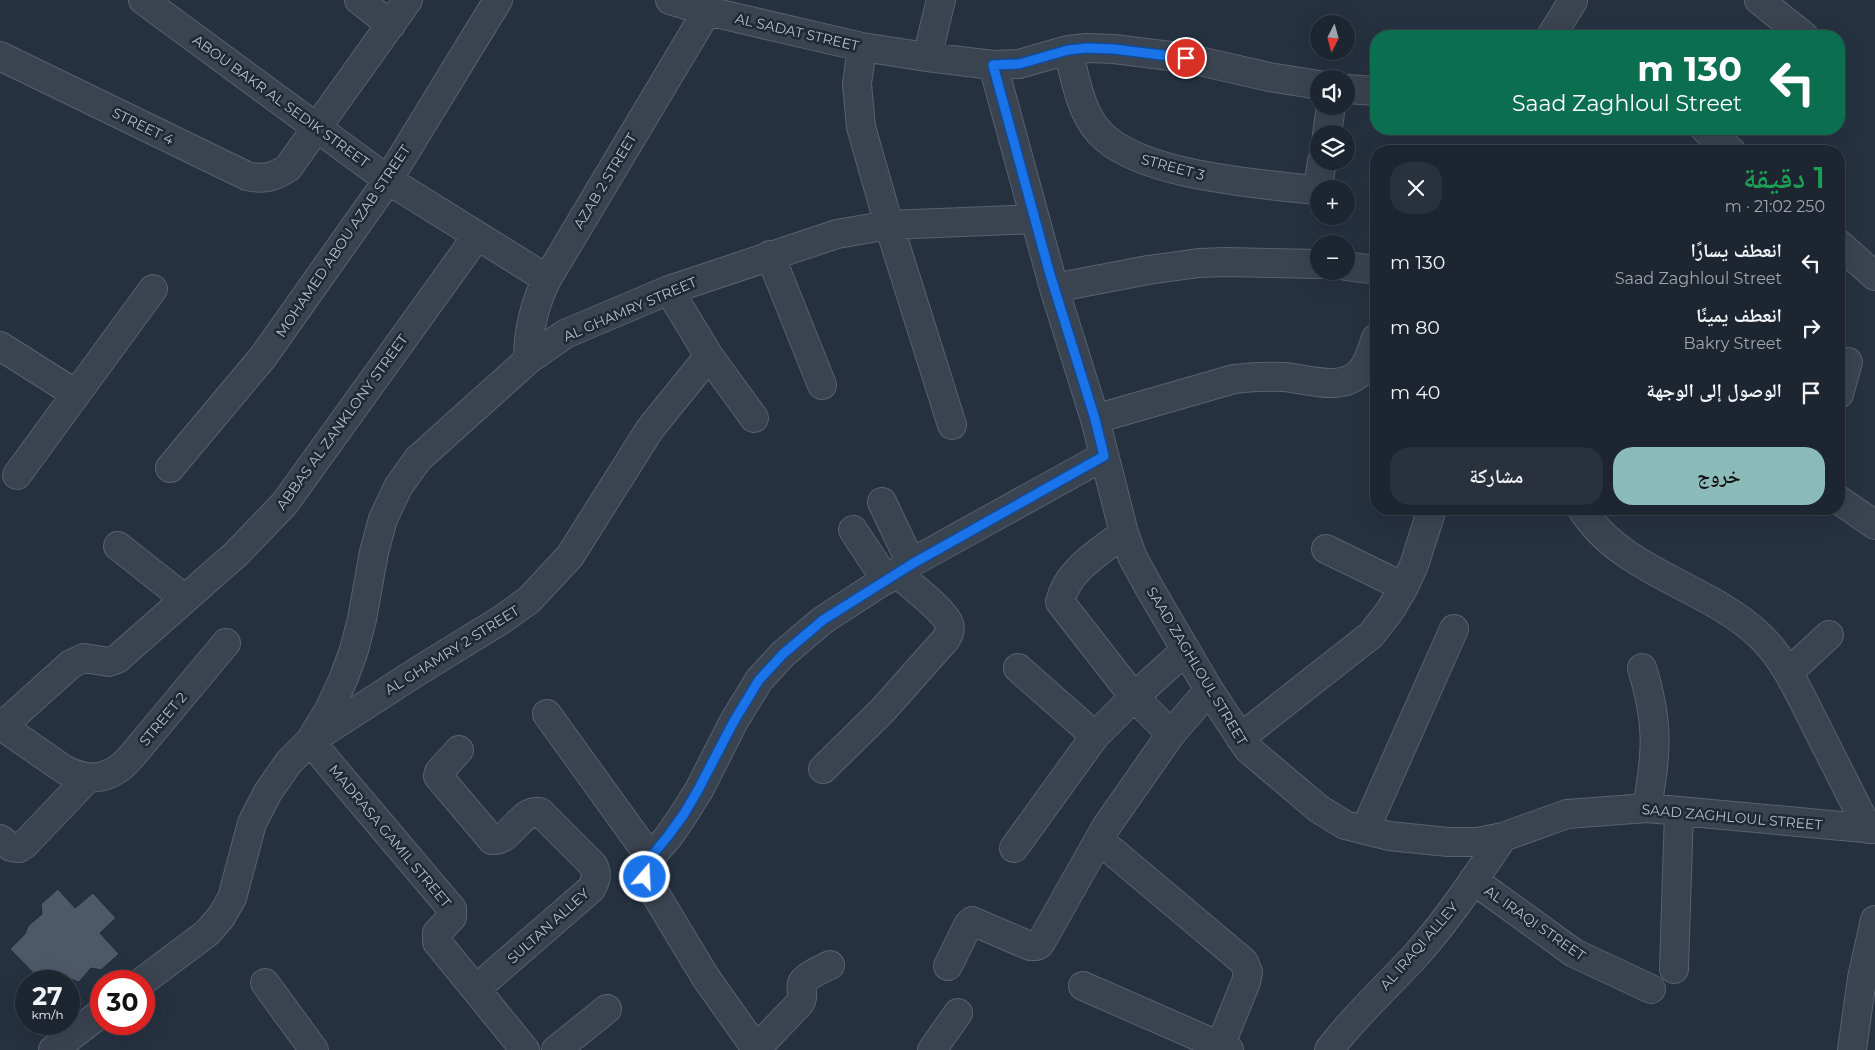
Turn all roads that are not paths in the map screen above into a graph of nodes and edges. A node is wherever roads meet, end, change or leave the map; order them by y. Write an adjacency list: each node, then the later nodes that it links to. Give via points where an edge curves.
1 (143, 0): 21 (street, ABOU BAKR AL SEDIK STREET)
2 (359, 0): 10 (street)
3 (408, 0): 10 (street)
4 (498, 0): 25 (street, MOHAMED ABOU AZAB STREET)
5 (941, 0): 16 (street)
6 (1759, 0): 12 (street)
7 (675, 1): 9 (street, AL SADAT STREET)
8 (1573, 2): 11 (street)
9 (707, 12): 13 (street, AL SADAT STREET); 35 (street, AZAB 2 STREET)
10 (391, 25): 21 (street)
11 (1555, 30)
12 (1796, 30)
13 (862, 47): 16 (street, AL SADAT STREET); 27 (street, via 857,84 861,127)
14 (1068, 50): 17 (street, AL SADAT STREET, via 1029,62); 18 (street, AL SADAT STREET, via 1114,49 1186,58); 24 (street, STREET 3, via 1085,112 1098,132 1117,148 1138,158 1233,181 1305,189 1315,188)
15 (0, 56): 21 (street, STREET 4, via 247,176 264,179 288,168)
16 (927, 57): 17 (street, AL SADAT STREET)
17 (993, 65): 26 (street, SAAD ZAGHLOUL STREET)
18 (1310, 84)
19 (1355, 90): 20 (street)
20 (1370, 91)
21 (317, 128): 25 (street, ABOU BAKR AL SEDIK STREET)
22 (1712, 135): 23 (street)
23 (1724, 145)
24 (1321, 170)
25 (388, 180): 28 (street, ABOU BAKR AL SEDIK STREET); 51 (street, MOHAMED ABOU AZAB STREET, via 263,357)
26 (1034, 219): 27 (street, AL GHAMRY STREET); 36 (street, SAAD ZAGHLOUL STREET)
27 (889, 225): 30 (street, AL GHAMRY STREET, via 837,234); 49 (street)
28 (477, 236): 35 (street, ABOU BAKR AL SEDIK STREET); 64 (street, ABBAS AL ZANKLONY STREET, via 285,503 236,554)
29 (1845, 249): 34 (street)
30 (770, 255): 38 (street, AL GHAMRY STREET); 45 (street)
31 (1310, 264): 36 (street, via 1199,263)
32 (1355, 267): 33 (street)
33 (1370, 269)
34 (1875, 276)
35 (547, 278): 42 (street, AZAB 2 STREET, via 532,318)
36 (1054, 288): 48 (street, SAAD ZAGHLOUL STREET)
37 (153, 289): 46 (street)
38 (669, 290): 41 (street); 42 (street, AL GHAMRY STREET, via 565,334)
39 (0, 346): 46 (street)
40 (1370, 351): 48 (street, via 1361,371 1348,380 1334,383 1286,377 1234,379)
41 (709, 356): 47 (street); 79 (street, AL GHAMRY 2 STREET, via 650,429 570,556 528,600)
42 (528, 360): 79 (street, AL GHAMRY STREET, via 418,459 398,487 383,519 349,665 329,710)
43 (1848, 362): 44 (street)
44 (1845, 373)
45 (822, 385)
46 (76, 394): 52 (street)
47 (754, 418)
48 (1095, 419): 50 (street, SAAD ZAGHLOUL STREET)
49 (952, 425)
50 (1104, 456): 59 (street, SAAD ZAGHLOUL STREET); 62 (street)
51 (170, 468)
52 (18, 476)
53 (882, 502): 62 (street)
54 (1845, 504): 57 (street)
55 (1430, 515): 63 (street)
56 (1586, 515): 71 (street, via 1618,546 1651,570 1738,617 1760,635)
57 (1875, 525)
58 (853, 530): 62 (street)
59 (1124, 534): 68 (street, SAAD ZAGHLOUL STREET, via 1133,558); 73 (street, via 1083,565 1068,583 1060,602)
60 (118, 546): 64 (street)
61 (1326, 549): 63 (street)
62 (898, 572): 81 (street, via 940,612 949,623 950,632 882,711); 91 (street, via 823,620 783,654 759,680 684,814)
63 (1404, 587): 78 (street, via 1390,612 1371,635)
64 (185, 599): 75 (street, ABBAS AL ZANKLONY STREET, via 117,659 109,662 84,658 72,664)
65 (1454, 628): 86 (street)
66 (1829, 634): 71 (street)
67 (226, 643): 82 (street, STREET 2, via 123,767 101,777)
68 (1186, 650): 72 (street, SAAD ZAGHLOUL STREET); 73 (street)
69 (1018, 668): 77 (street)
70 (1642, 668): 83 (street, via 1652,703 1656,747)
71 (1789, 672): 85 (street)
72 (1209, 690): 76 (street); 78 (street, SAAD ZAGHLOUL STREET)
73 (1134, 697): 76 (street); 77 (street)
74 (547, 714): 91 (street)
75 (1, 726): 82 (street, via 65,770)
76 (1171, 734): 89 (street)
77 (1095, 736): 90 (street)
78 (1240, 738): 86 (street, SAAD ZAGHLOUL STREET, via 1248,749 1319,809 1345,825)
79 (310, 741): 97 (street, AL GHAMRY 2 STREET, via 289,762 252,823 232,898 221,917 207,932); 100 (street, MADRASA GAMIL STREET, via 452,909 452,917 437,933 436,939)
80 (459, 750): 100 (street, SULTAN ALLEY, via 438,776 492,840 499,840 530,813 540,812 596,871 591,889)
81 (823, 770)
82 (88, 778): 88 (street, via 25,844 19,848 11,847)
83 (1647, 808): 84 (street, SAAD ZAGHLOUL STREET); 87 (street, SAAD ZAGHLOUL STREET, via 1567,814)
84 (1678, 811): 85 (street, SAAD ZAGHLOUL STREET); 96 (street)
85 (1872, 829)
86 (1365, 830): 87 (street, SAAD ZAGHLOUL STREET, via 1389,836 1448,842 1478,842)
87 (1503, 837): 92 (street, AL IRAQI ALLEY)
88 (0, 839)
89 (1099, 840): 95 (street, via 1040,944 1030,946 972,921); 105 (street, via 1244,962 1248,972 1246,982)
90 (1014, 848)
91 (650, 857): 106 (street, via 645,864 645,877 706,978)
92 (1473, 880): 101 (street, AL IRAQI STREET, via 1574,953); 112 (street, AL IRAQI ALLEY, via 1417,953 1344,1029)
93 (1875, 920): 113 (street, via 1862,978)
94 (830, 965): 106 (street, via 805,979 800,1004)
95 (948, 966)
96 (1674, 968)
97 (155, 972)
98 (265, 983): 108 (street)
99 (1083, 986): 105 (street)
100 (476, 989): 109 (street, MADRASA GAMIL STREET)
101 (1651, 989)
102 (607, 1009): 110 (street)
103 (958, 1012): 111 (street)
104 (90, 1021): 107 (street)
105 (1213, 1046)
106 (756, 1049)
107 (53, 1050)
108 (314, 1050)
109 (525, 1050)
110 (556, 1050)
111 (932, 1050)
112 (1329, 1050)
113 (1852, 1050)

